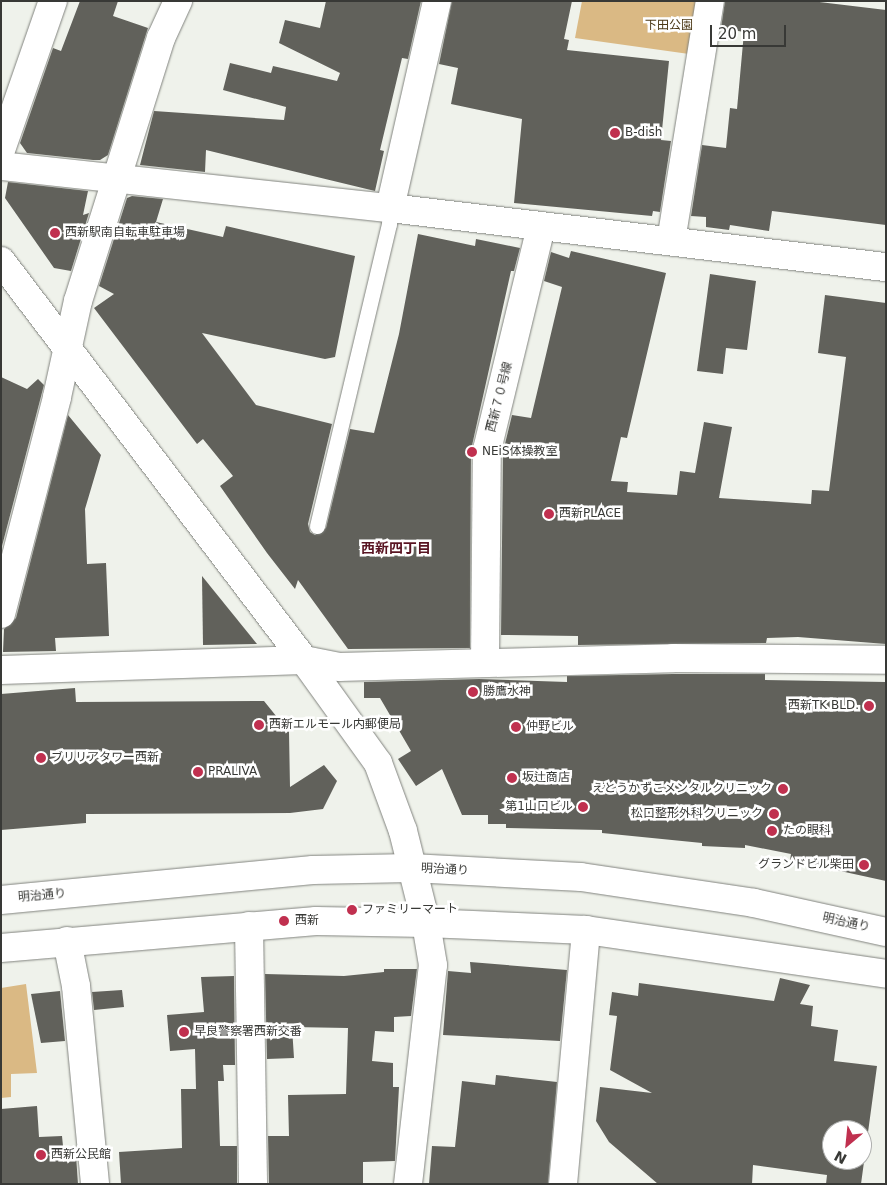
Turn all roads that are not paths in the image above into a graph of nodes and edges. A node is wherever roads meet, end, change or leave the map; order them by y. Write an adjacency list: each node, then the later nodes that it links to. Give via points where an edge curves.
1 (53, 1): 5 (street)
2 (178, 1): 7 (street, via 161,38)
3 (437, 1): 8 (street)
4 (710, 1): 10 (street)
5 (1, 150)
6 (1, 166): 7 (street)
7 (118, 179): 8 (street); 13 (street, via 78,301)
8 (390, 208): 9 (street); 14 (lane, via 389,224)
9 (541, 226): 10 (street); 18 (street, 西新７０号線, via 487,450)
10 (671, 241): 12 (street)
11 (1, 261): 13 (street)
12 (886, 267)
13 (67, 346): 15 (street, via 58,397); 16 (street)
14 (317, 526)
15 (1, 614)
16 (304, 660): 18 (street, via 339,667); 19 (street); 20 (street, via 378,763 403,831)
17 (886, 660): 18 (street, via 673,658)
18 (485, 662)
19 (1, 670)
20 (411, 868): 21 (street, 明治通り, via 313,870); 22 (street); 25 (street, 明治通り, via 591,879 754,903)
21 (1, 900)
22 (426, 923): 23 (street, via 316,921); 24 (street); 31 (street, via 433,965)
23 (249, 926): 26 (street); 30 (street)
24 (586, 930): 28 (street); 32 (street)
25 (886, 932)
26 (67, 940): 27 (street); 29 (street, via 76,986)
27 (1, 948)
28 (886, 974)
29 (95, 1184)
30 (253, 1184)
31 (408, 1184)
32 (563, 1184)

